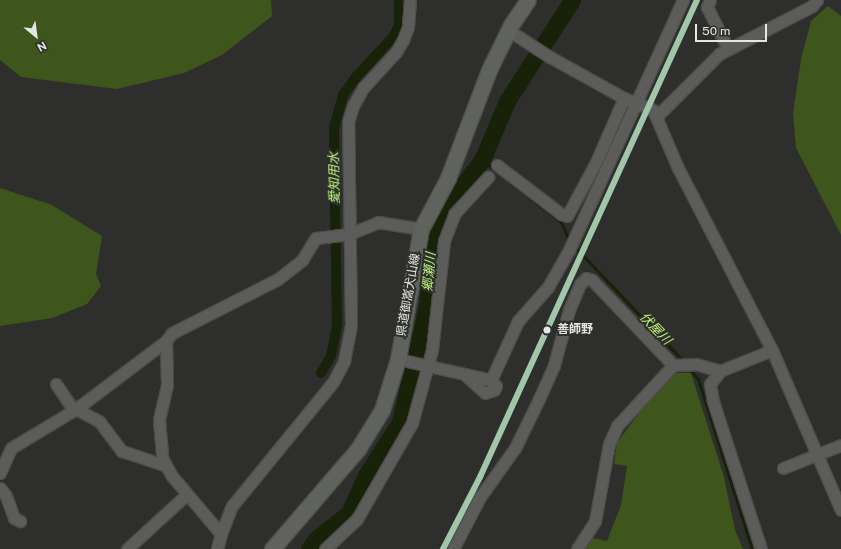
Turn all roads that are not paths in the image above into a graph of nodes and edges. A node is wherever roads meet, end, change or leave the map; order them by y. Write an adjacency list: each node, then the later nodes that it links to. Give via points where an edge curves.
1 (410, 0): 14 (street, via 408,27 403,40 396,52 363,88 352,106 348,122)
2 (528, 0): 6 (main road, 県道御嵩犬山線)
3 (683, 0): 9 (street)
4 (710, 0): 7 (street, via 707,7)
5 (817, 0): 7 (street, via 812,6)
6 (508, 30): 8 (street, via 531,46); 13 (main road, 県道御嵩犬山線, via 476,98 448,178)
7 (728, 49): 10 (street)
8 (624, 98): 9 (street); 11 (street, via 596,162 567,216)
9 (636, 102): 10 (street, via 648,106); 19 (street, via 569,250 548,287 518,321 491,380)
10 (657, 116): 16 (street, via 678,168)
11 (497, 165)
12 (488, 177): 19 (street, via 455,213 444,241)
13 (421, 229): 14 (street, via 378,222); 17 (main road, 県道御嵩犬山線)
14 (349, 234): 15 (street, via 324,235 316,238 302,260 278,279 189,323 172,333); 32 (street, via 351,336 344,361 333,382 232,506)
15 (166, 341): 22 (street); 25 (street, via 167,385 159,420)
16 (772, 350): 20 (street); 24 (street)
17 (401, 360): 19 (street); 33 (main road, 県道御嵩犬山線, via 371,431)
18 (673, 365): 20 (street, via 696,364); 37 (street, via 592,280 586,278 580,284 569,310 554,365 515,448 480,497); 38 (street, via 617,426 609,444 595,521)
19 (429, 367): 36 (street, via 412,423 367,503 350,528)
20 (720, 371): 39 (street, via 710,384 713,401)
21 (56, 384): 22 (street)
22 (75, 410): 25 (street, via 99,421 122,451); 27 (street, via 11,448)
23 (841, 445): 24 (street)
24 (817, 454): 26 (street); 30 (street)
25 (164, 465): 29 (street)
26 (783, 468)
27 (0, 473)
28 (0, 488): 31 (street, via 6,496 14,518)
29 (187, 494): 32 (street); 34 (street)
30 (841, 510)
31 (20, 521)
32 (221, 534): 35 (street)
33 (277, 546)
34 (127, 549)
35 (217, 549)
36 (325, 549)
37 (453, 549)
38 (577, 549)
39 (761, 549)

